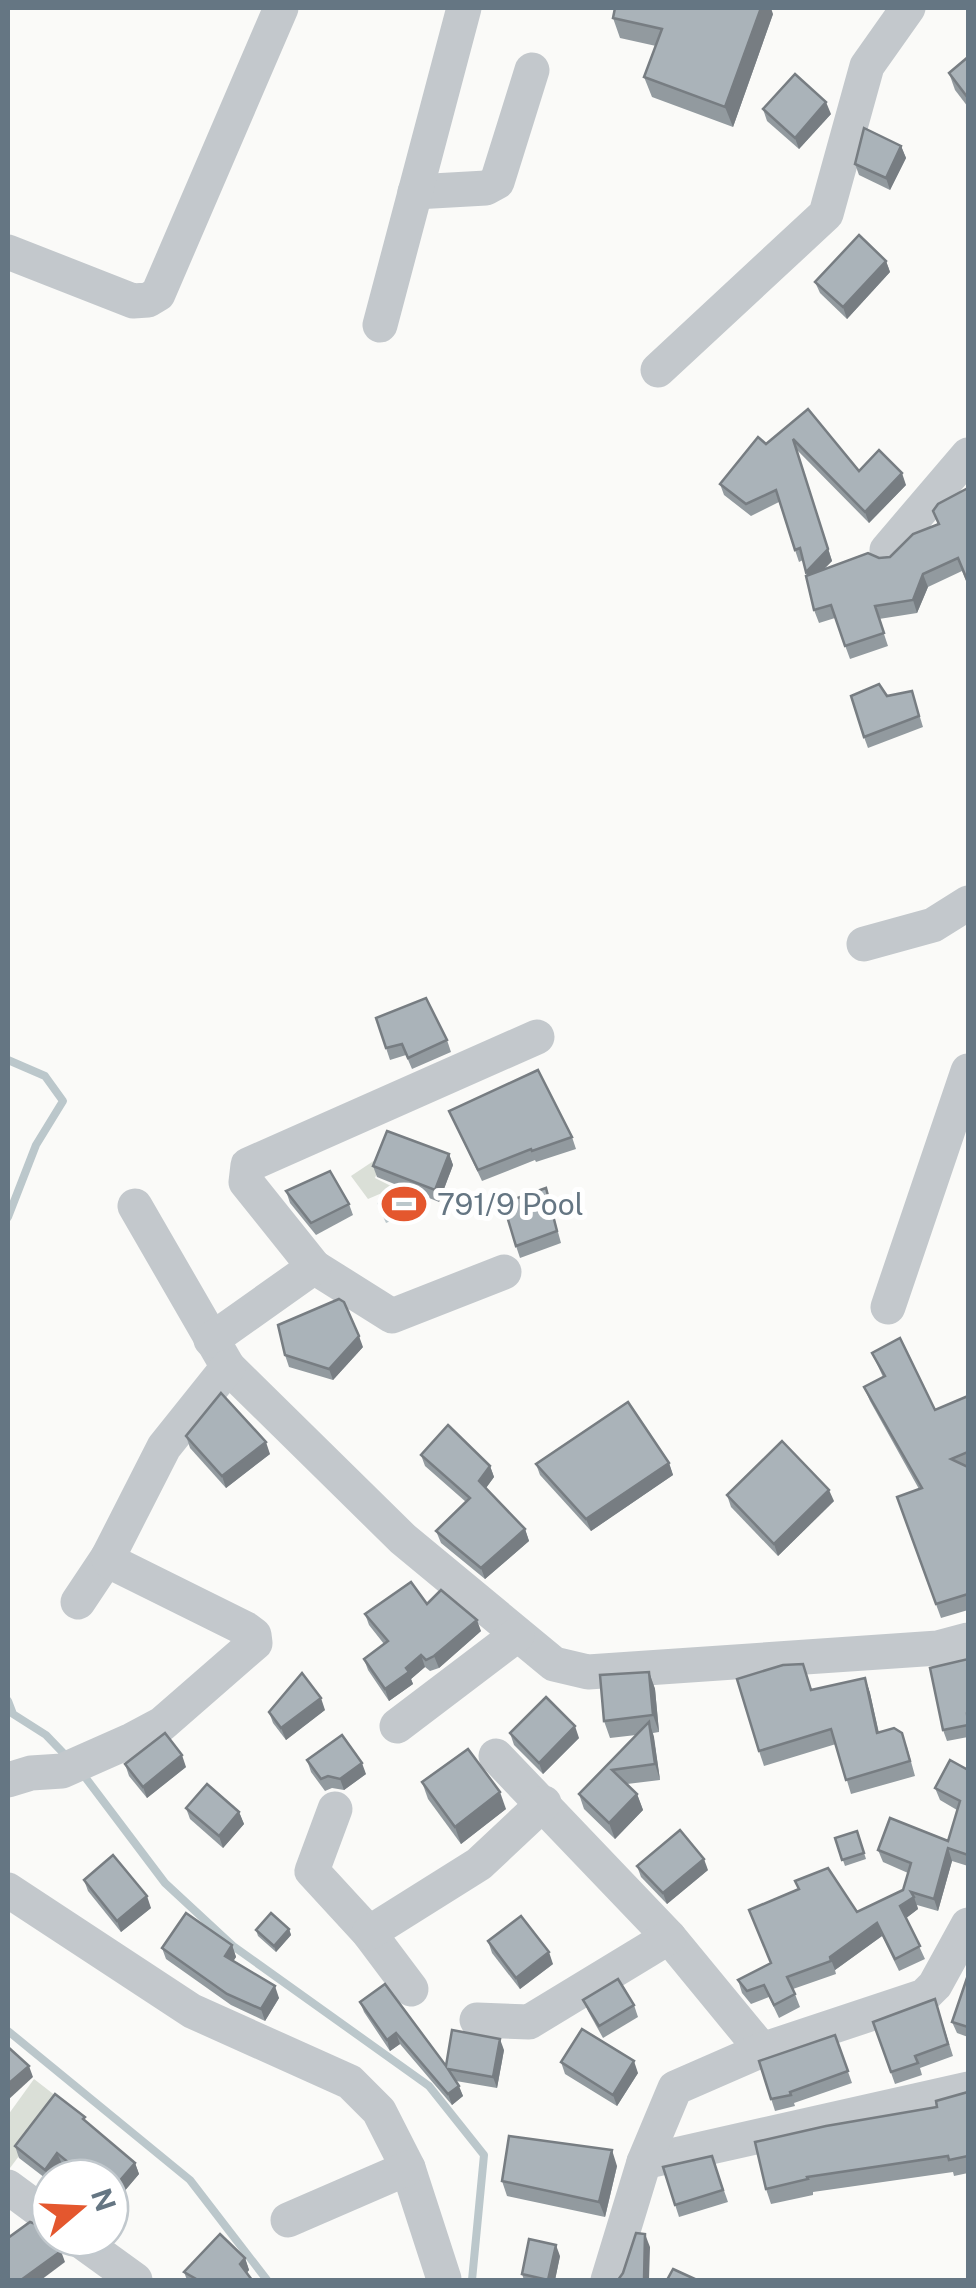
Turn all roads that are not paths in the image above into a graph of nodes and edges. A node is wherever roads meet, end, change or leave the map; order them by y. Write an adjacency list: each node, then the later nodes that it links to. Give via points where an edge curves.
1 (282, 8): 6 (street, via 158,294 133,301)
2 (464, 8): 5 (street)
3 (908, 8): 8 (street, via 868,66 826,214)
4 (532, 70): 5 (street, via 496,182)
5 (415, 192): 7 (street)
6 (8, 252)
7 (380, 325)
8 (658, 370)
9 (968, 455): 10 (street)
10 (887, 550)
11 (968, 903): 12 (street, via 933,925)
12 (864, 944)
13 (537, 1036): 16 (street, via 248,1165 246,1182)
14 (968, 1070): 18 (street)
15 (135, 1206): 19 (street)
16 (314, 1267): 17 (street, via 392,1316); 19 (street)
17 (504, 1272)
18 (888, 1308)
19 (220, 1354): 20 (street); 22 (street, via 403,1540)
20 (108, 1557): 21 (street); 26 (street, via 246,1628 255,1643 162,1724 62,1771)
21 (78, 1602)
22 (518, 1635): 23 (street, via 554,1664 588,1672 938,1648); 24 (street)
23 (968, 1640)
24 (398, 1726)
25 (496, 1756): 27 (street)
26 (8, 1780)
27 (544, 1804): 31 (street, via 478,1864); 32 (street)
28 (335, 1809): 31 (street, via 312,1871)
29 (8, 1890): 38 (street, via 192,2011 350,2082 379,2111)
30 (968, 1925): 35 (street, via 924,1996)
31 (369, 1933): 33 (street)
32 (669, 1937): 34 (street, via 529,2022); 35 (street)
33 (411, 1989)
34 (477, 2020)
35 (762, 2050): 37 (street, via 675,2088)
36 (968, 2089): 37 (street)
37 (644, 2162): 45 (street)
38 (408, 2168): 41 (street); 43 (street)
39 (8, 2187): 40 (street)
40 (30, 2203)
41 (288, 2220)
42 (105, 2258): 44 (street)
43 (444, 2279)
44 (134, 2280)
45 (608, 2280)

